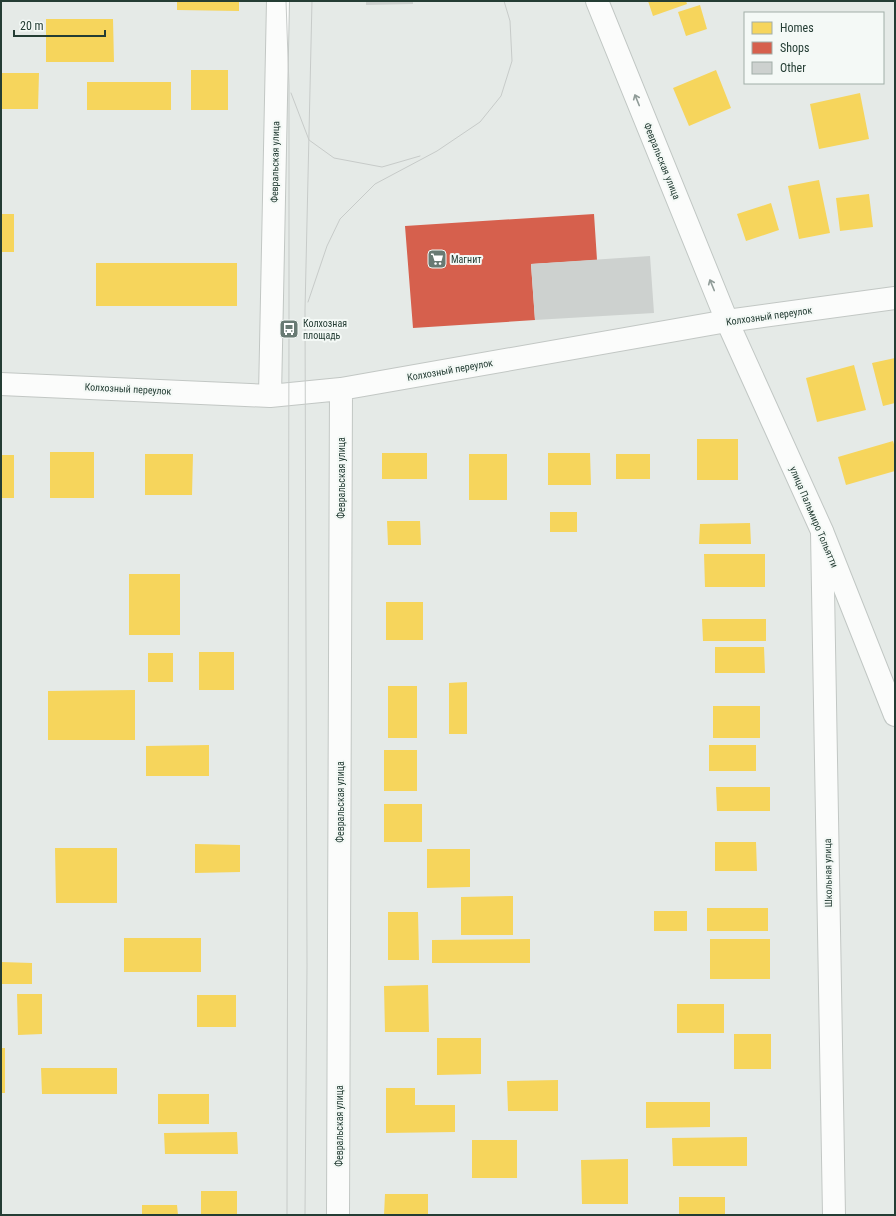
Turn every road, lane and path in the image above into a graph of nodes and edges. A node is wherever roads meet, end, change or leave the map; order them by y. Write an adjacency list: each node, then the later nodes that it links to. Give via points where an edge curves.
1 (278, 1): 7 (street, Февральская улица)
2 (597, 1): 4 (street, Февральская улица, one-way to 2)
3 (895, 298): 4 (street, Колхозный переулок)
4 (727, 321): 6 (street, Колхозный переулок); 8 (street, улица Пальмиро Тольятти)
5 (1, 384): 7 (street, Колхозный переулок)
6 (341, 389): 7 (street, Колхозный переулок); 10 (street, Февральская улица)
7 (270, 396)
8 (822, 531): 9 (street, улица Пальмиро Тольятти); 11 (street, Школьная улица)
9 (895, 715)
10 (338, 1215)
11 (834, 1215)

